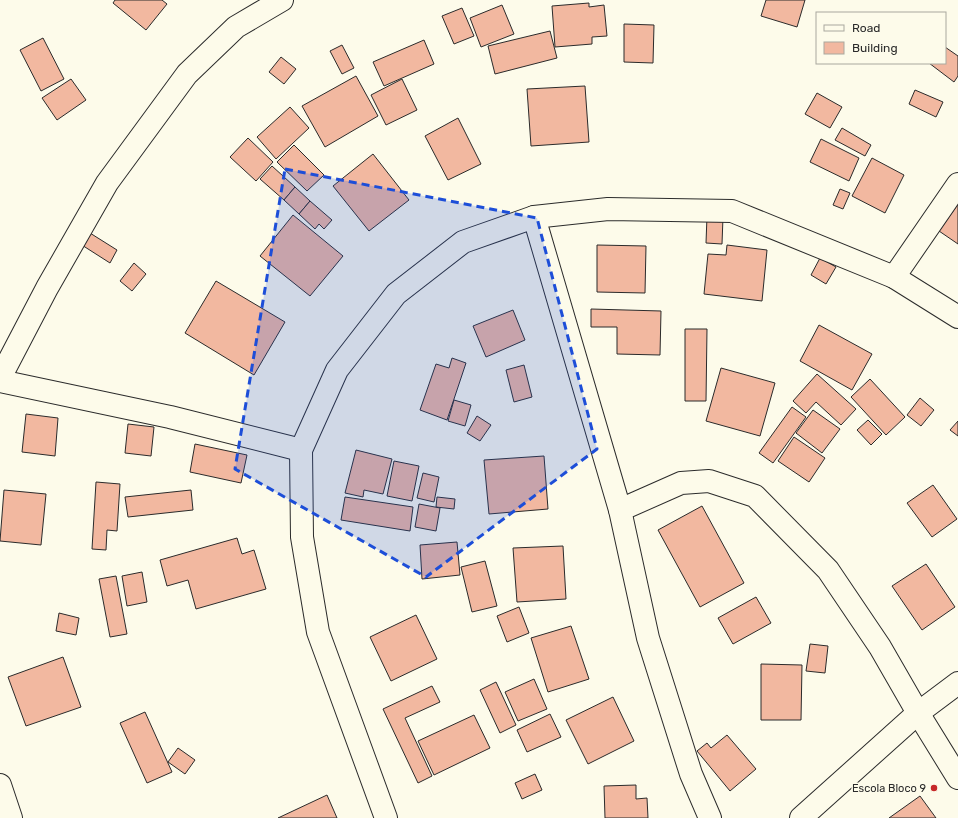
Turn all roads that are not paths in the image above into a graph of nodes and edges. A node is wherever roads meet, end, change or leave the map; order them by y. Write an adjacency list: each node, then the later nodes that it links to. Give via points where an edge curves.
1 (282, 0): 6 (street, via 236,28 187,74 107,183 47,288)
2 (958, 184): 4 (street)
3 (534, 217): 4 (street, via 608,209 732,211); 7 (street, via 463,242 396,294 337,370); 8 (street)
4 (894, 277): 5 (street)
5 (958, 318)
6 (0, 379): 7 (street, via 170,417)
7 (301, 450): 14 (street, via 302,537 318,632)
8 (620, 510): 10 (street, via 681,483 709,481 755,496 828,570 880,646); 15 (street, via 648,638 691,774)
9 (958, 683): 10 (street)
10 (918, 713): 11 (street); 16 (street)
11 (958, 778)
12 (0, 785): 13 (street)
13 (11, 818)
14 (386, 818)
15 (710, 818)
16 (801, 818)

